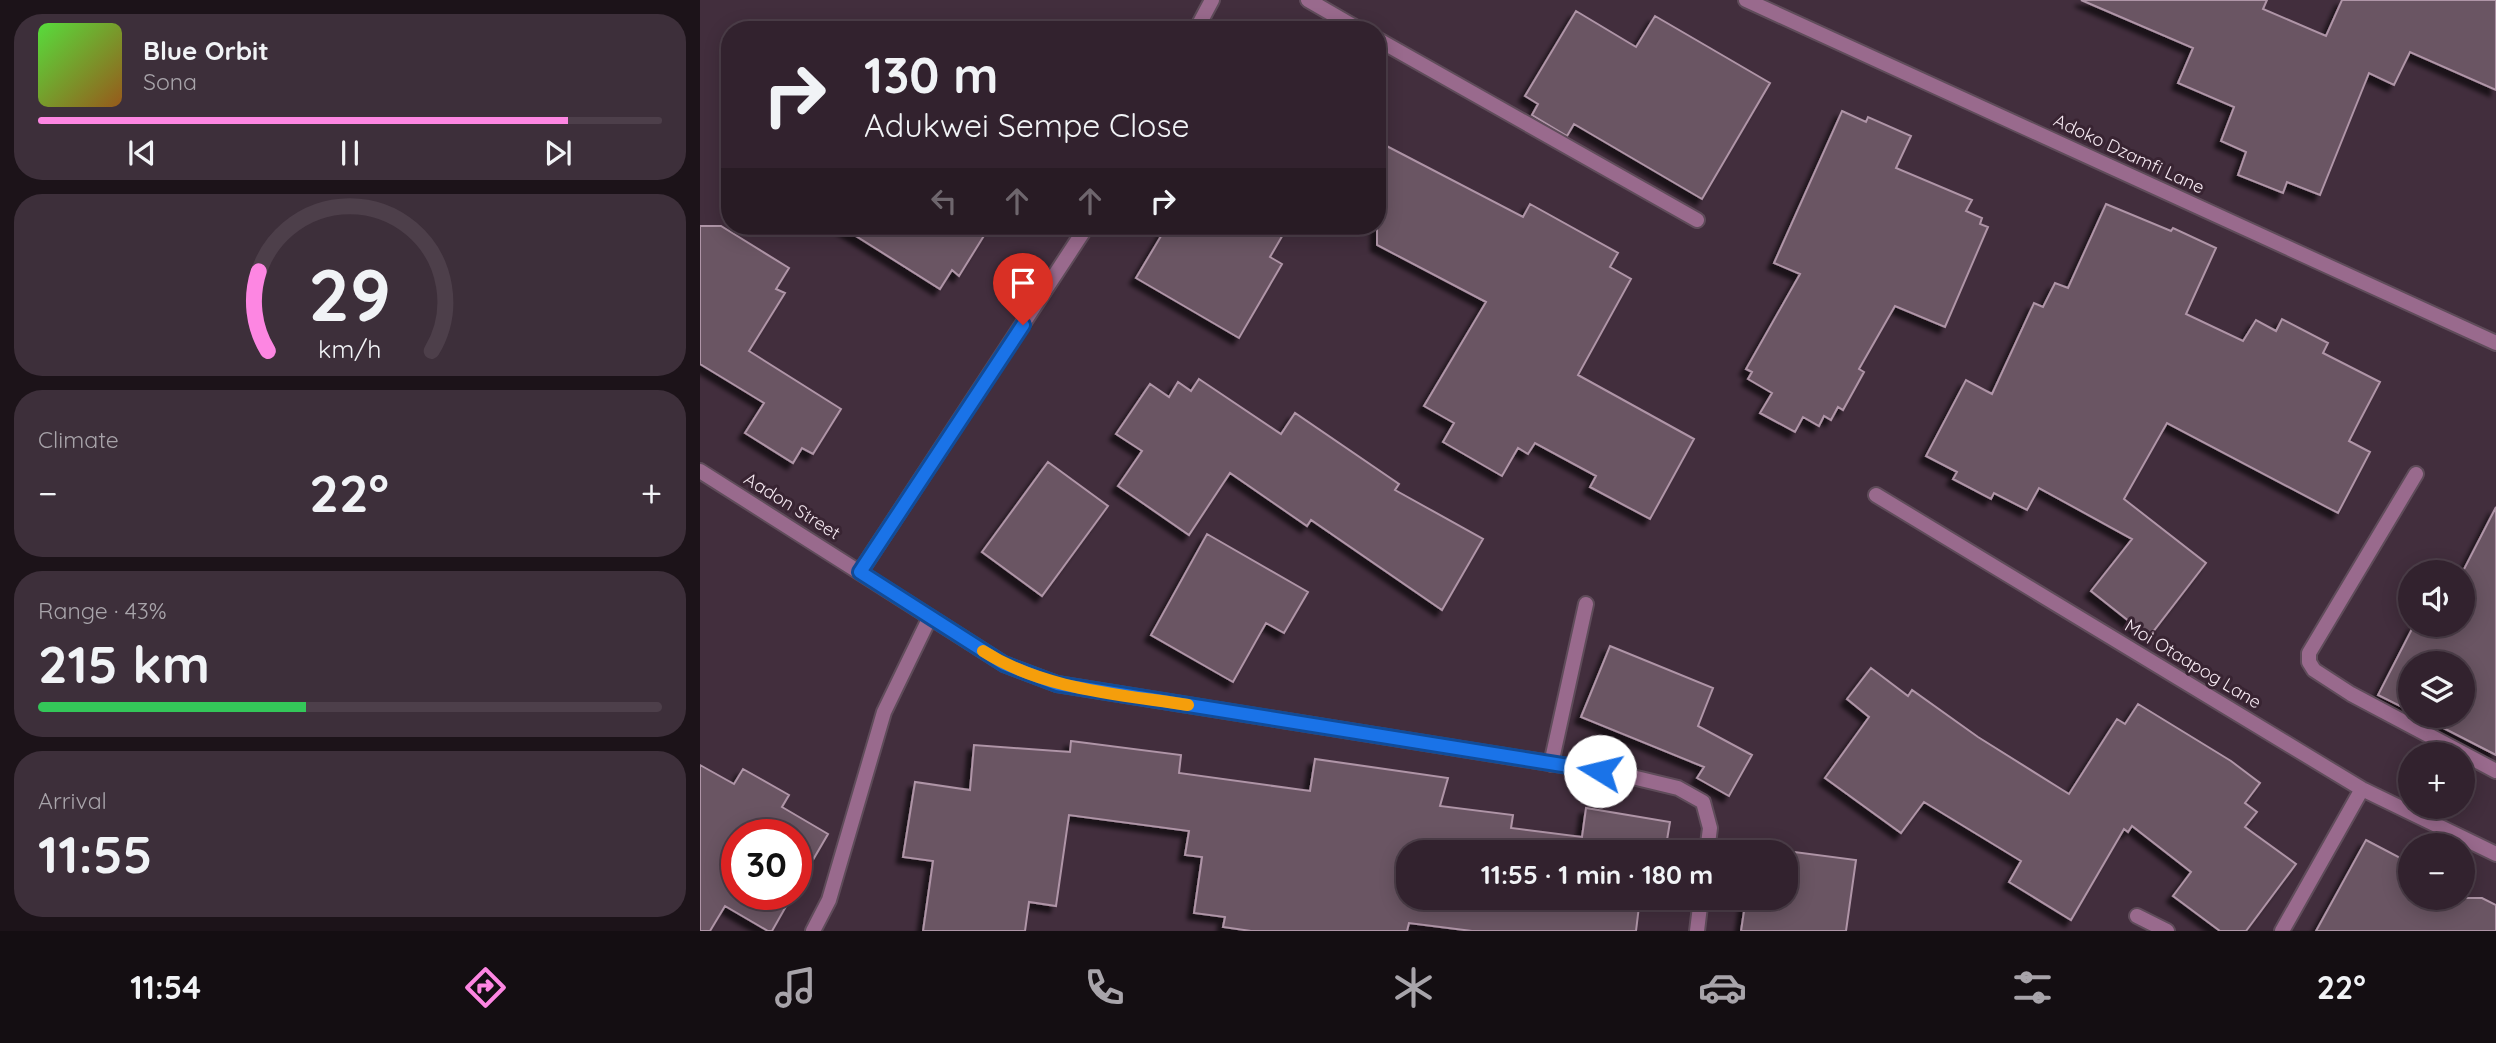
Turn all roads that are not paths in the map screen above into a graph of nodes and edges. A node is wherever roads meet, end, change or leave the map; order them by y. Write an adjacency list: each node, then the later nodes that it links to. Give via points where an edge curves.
1 (1212, 0): 4 (street)
2 (1308, 0): 5 (street)
3 (1746, 0): 9 (street, Adoko Dzamfi Lane)
4 (1201, 21)
5 (1344, 21)
6 (1386, 44): 7 (street)
7 (1697, 220)
8 (1081, 235): 13 (street)
9 (2496, 343)
10 (700, 471): 13 (street, Aadon Street)
11 (2416, 474): 17 (street, via 2309,653 2309,662 2351,694)
12 (1876, 495): 18 (street, Moi Otaapog Lane)
13 (860, 572): 15 (street, Aadon Street)
14 (1587, 604): 16 (street)
15 (930, 617): 16 (street, Aadon Street, via 1004,664 1057,684); 23 (street, via 884,712 829,900)
16 (1551, 764): 19 (street, Aadon Street, via 1678,788 1703,802)
17 (2496, 771)
18 (2362, 789): 20 (street, Moi Otaapog Lane); 26 (street)
19 (1708, 840)
20 (2496, 854)
21 (1700, 910): 24 (street)
22 (2137, 916): 25 (street)
23 (813, 931)
24 (1697, 931)
25 (2167, 931)
26 (2282, 931)

